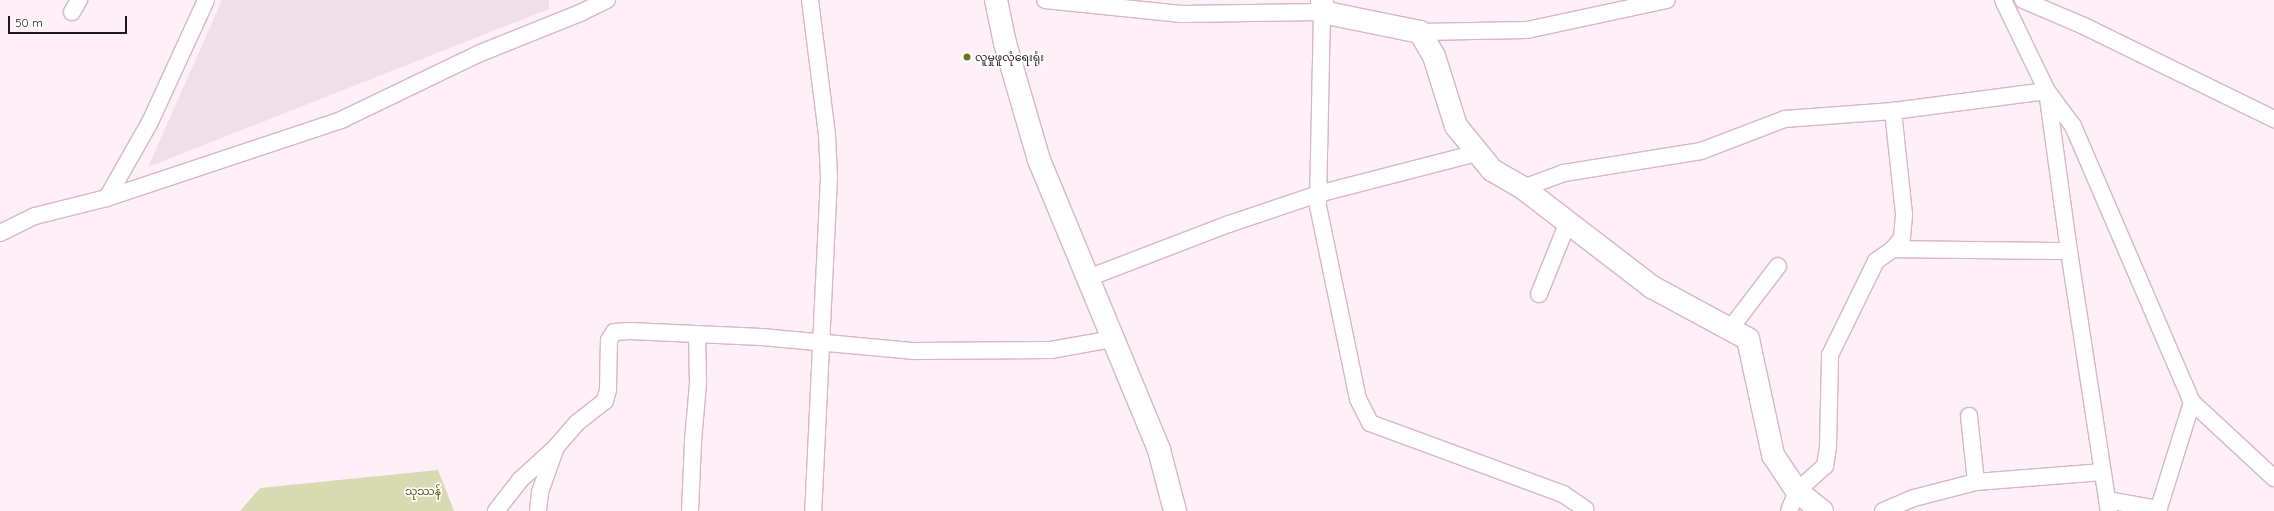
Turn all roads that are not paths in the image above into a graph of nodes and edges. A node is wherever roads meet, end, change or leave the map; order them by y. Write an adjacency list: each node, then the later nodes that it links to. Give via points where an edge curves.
1 (206, 0): 17 (street, via 150,122)
2 (607, 0): 17 (street, via 478,54 341,120)
3 (810, 0): 28 (street, via 827,135 829,177)
4 (996, 0): 23 (main road, via 1005,43 1039,160)
5 (1044, 0): 9 (street, via 1181,14)
6 (1668, 0): 10 (street, via 1527,30)
7 (2003, 0): 11 (street)
8 (2023, 0): 13 (street, via 2084,26)
9 (1322, 6): 10 (main road); 16 (street)
10 (1420, 32): 14 (main road, via 1434,56 1456,126)
11 (2047, 91): 12 (street); 21 (street); 29 (street, via 2073,126)
12 (1893, 111): 15 (street, via 1785,119 1701,151 1564,173); 20 (street, via 1904,214 1902,238)
13 (2274, 119)
14 (1478, 153): 15 (main road, via 1492,170); 16 (street)
15 (1523, 188): 18 (main road)
16 (1318, 194): 23 (street, via 1229,224); 37 (street, via 1318,206 1358,399 1370,423 1563,494)
17 (107, 198): 19 (street, via 35,216)
18 (1568, 222): 24 (street); 25 (main road, via 1652,286)
19 (0, 233)
20 (1893, 249): 21 (street); 35 (street, via 1876,261 1830,355 1828,446 1825,466)
21 (2069, 251): 32 (street)
22 (1778, 266): 25 (street)
23 (1088, 278): 27 (main road)
24 (1539, 294)
25 (1730, 329): 35 (main road, via 1748,339 1773,455)
26 (697, 334): 28 (street, via 762,337); 31 (street, via 628,330 614,332 609,340 608,390 605,401 578,422); 41 (street, via 698,384)
27 (1114, 339): 28 (street, via 1051,350 914,351); 43 (main road, via 1159,450)
28 (821, 344): 42 (street)
29 (2192, 402): 33 (street); 38 (street)
30 (1970, 416): 34 (street)
31 (556, 447): 39 (street, via 520,480); 40 (street, via 540,492)
32 (2103, 472): 34 (street); 36 (street)
33 (2274, 478)
34 (1976, 482): 45 (street, via 1914,498)
35 (1793, 501): 44 (main road)
36 (2108, 506): 38 (street)
37 (1585, 509)
38 (2158, 510)
39 (496, 511)
40 (538, 511)
41 (690, 511)
42 (813, 511)
43 (1175, 511)
44 (1822, 511)
45 (1883, 511)

